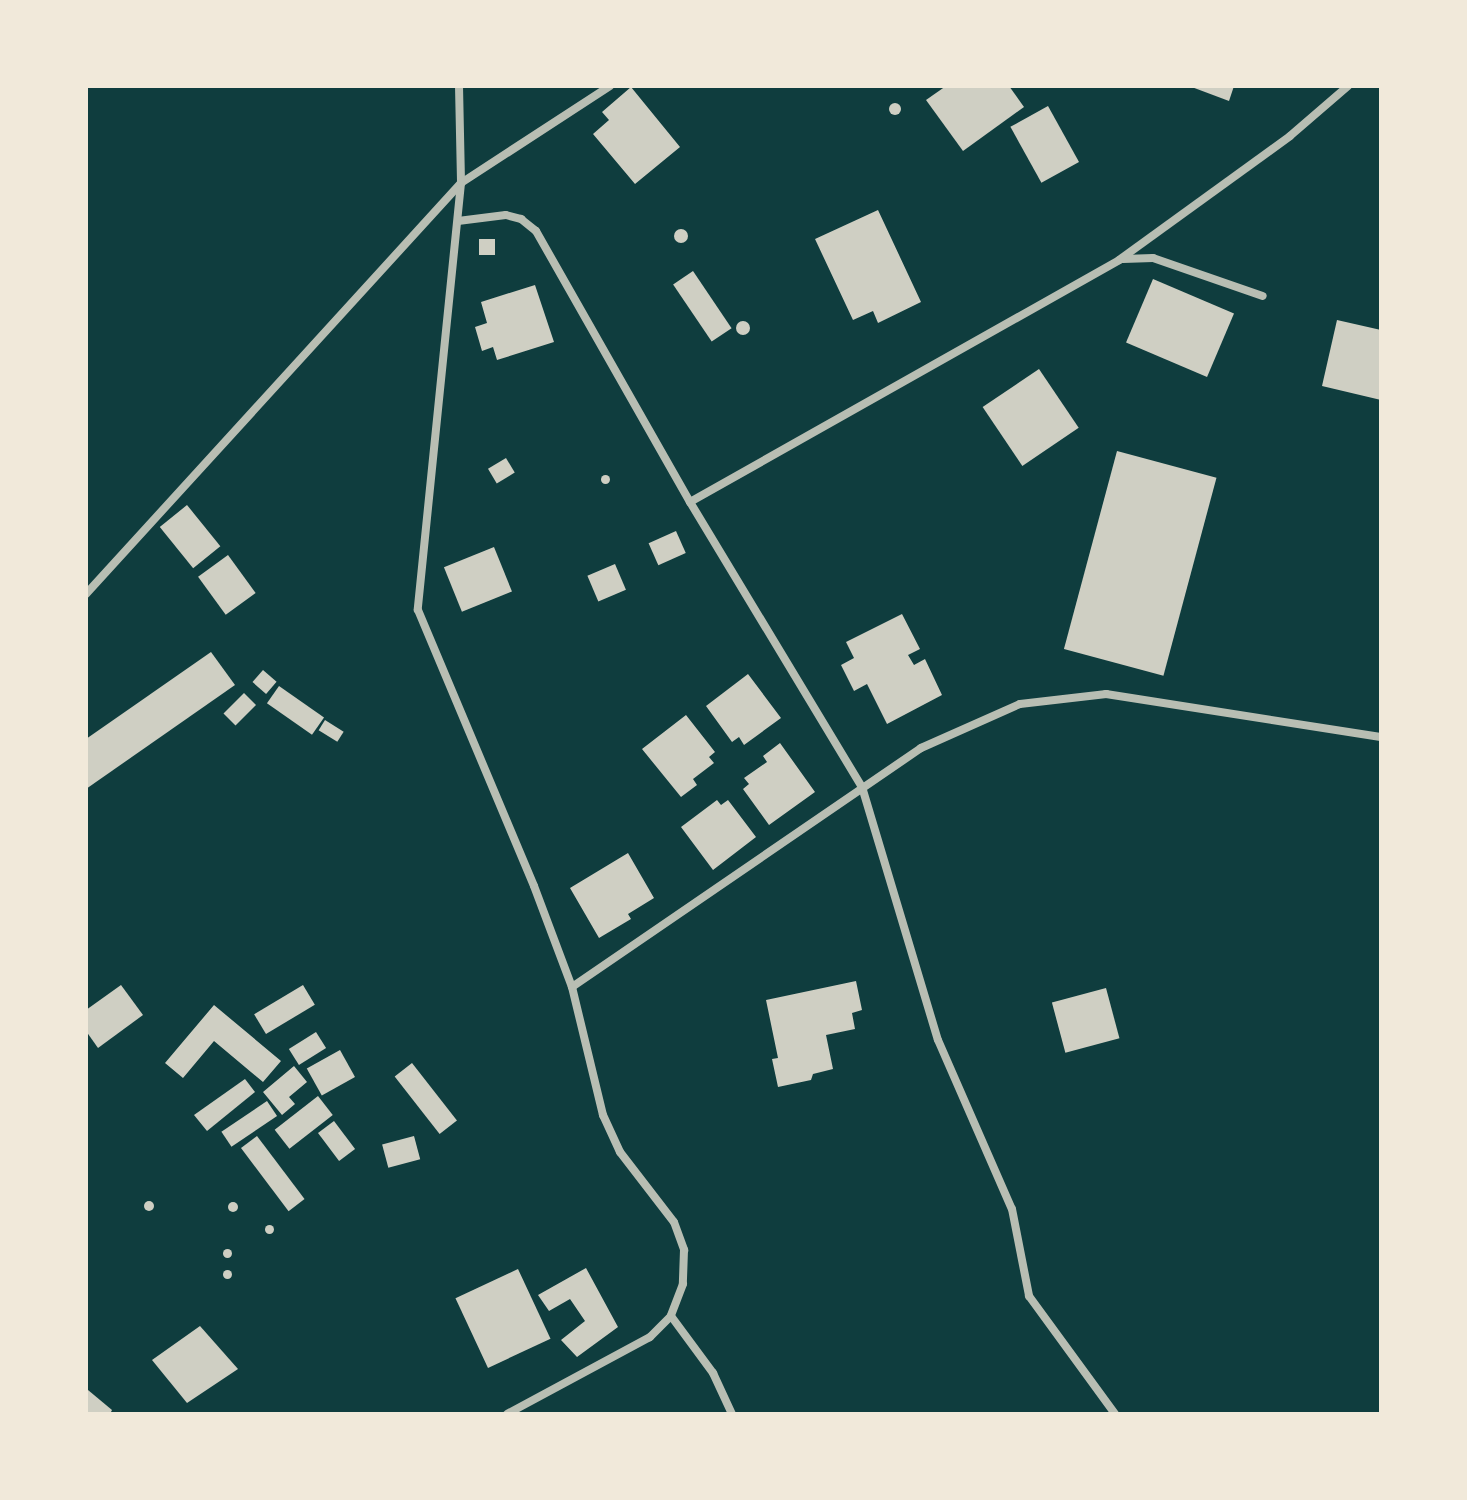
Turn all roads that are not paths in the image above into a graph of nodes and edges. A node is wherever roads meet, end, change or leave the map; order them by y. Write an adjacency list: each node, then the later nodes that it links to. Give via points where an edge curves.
1 (459, 86): 4 (street)
2 (610, 86): 4 (street)
3 (1348, 86): 6 (street, via 1290,136)
4 (461, 183): 5 (street); 9 (street)
5 (458, 221): 8 (street, via 506,215 536,231); 12 (street, via 418,610)
6 (1119, 260): 7 (street, via 1153,258); 8 (street)
7 (1263, 296)
8 (690, 502): 11 (street)
9 (86, 594)
10 (1381, 737): 11 (street, via 1106,694 1053,697 1020,704 921,748)
11 (862, 787): 12 (street); 16 (street, via 938,1040 1012,1209 1029,1296)
12 (572, 987): 13 (street, via 603,1115 620,1152 674,1222 684,1250 683,1284)
13 (671, 1316): 14 (street, via 650,1337); 15 (street, via 713,1373)
14 (507, 1414)
15 (732, 1414)
16 (1115, 1414)

